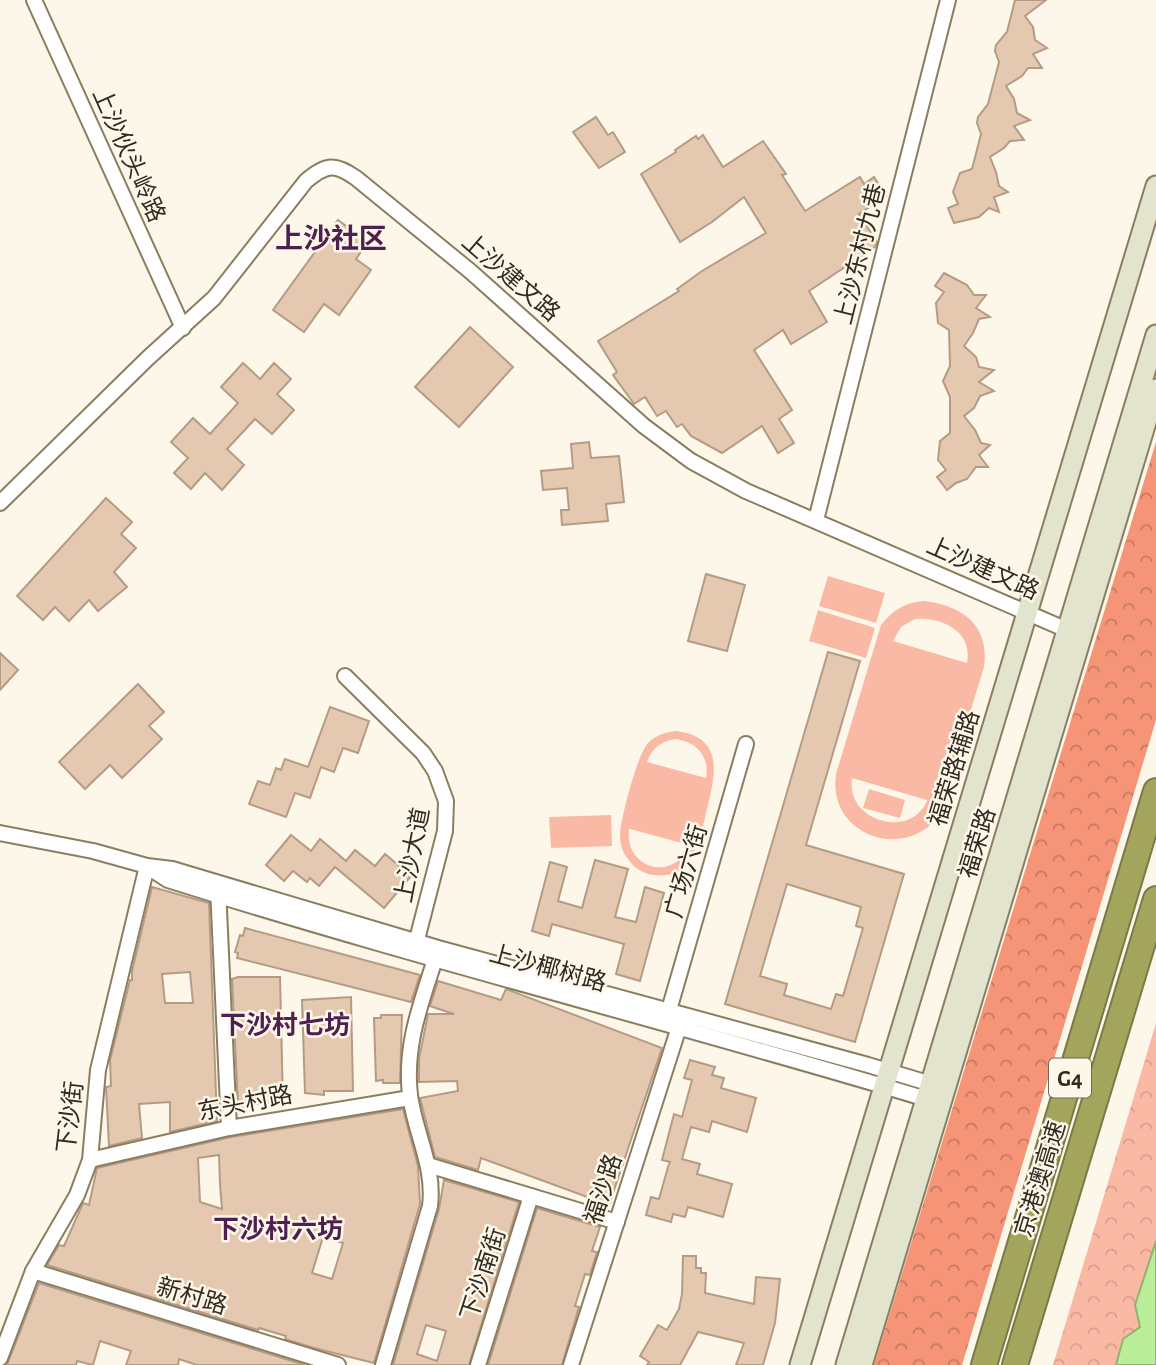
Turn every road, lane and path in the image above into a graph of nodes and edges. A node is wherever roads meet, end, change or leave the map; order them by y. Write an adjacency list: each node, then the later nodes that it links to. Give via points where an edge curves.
1 (34, 0): 4 (street, 上沙伙头岭路)
2 (948, 0): 8 (street, 上沙东村九巷)
3 (1156, 186): 9 (main road, 福荣路辅路)
4 (183, 328): 7 (street, 上沙建文路); 8 (street, 上沙建文路, via 214,298 306,181 323,169 341,168 470,271 666,444 715,476)
5 (1156, 335): 10 (main road, 福荣路)
6 (1156, 389): 10 (main road, 福荣路)
7 (0, 503)
8 (816, 520): 9 (street, 上沙建文路)
9 (1027, 612): 10 (street, 上沙建文路); 22 (main road, 福荣路辅路)
10 (1074, 633): 23 (main road, 福荣路)
11 (345, 676): 18 (street, 上沙大道, via 423,752 446,801 445,831)
12 (746, 744): 20 (street, 广场六街)
13 (1156, 791): 39 (highway, 京港澳高速 / G4)
14 (0, 833): 15 (street, 上沙椰树路)
15 (147, 866): 16 (street, 上沙椰树路, via 168,880); 26 (street, 下沙街, via 98,1070)
16 (218, 889): 18 (street, 上沙椰树路); 25 (street)
17 (1156, 900): 40 (highway, 京港澳高速 / G4)
18 (415, 948): 19 (street, 上沙椰树路)
19 (436, 954): 20 (street, 上沙椰树路); 21 (street, 上沙椰树路); 24 (street, via 411,1037)
20 (669, 1010): 22 (street, 上沙椰树路)
21 (679, 1027): 22 (street, 上沙椰树路); 29 (street, 福沙路)
22 (887, 1079): 23 (street, 上沙椰树路); 36 (main road, 福荣路辅路)
23 (936, 1094): 37 (main road, 福荣路); 38 (main road, 福荣路)
24 (410, 1098): 25 (street, 东头村路); 27 (street)
25 (229, 1128): 26 (street, 东头村路)
26 (90, 1160): 30 (street, 下沙街, via 77,1195)
27 (428, 1165): 28 (street); 33 (street, via 430,1206)
28 (531, 1196): 29 (street); 34 (street, 下沙南街)
29 (617, 1222): 35 (street, 福沙路)
30 (33, 1271): 31 (street, 下沙街); 32 (street, 新村路)
31 (0, 1358)
32 (338, 1365)
33 (383, 1365)
34 (478, 1365)
35 (571, 1365)
36 (800, 1365)
37 (846, 1365)
38 (862, 1365)
39 (984, 1365)
40 (1015, 1365)

